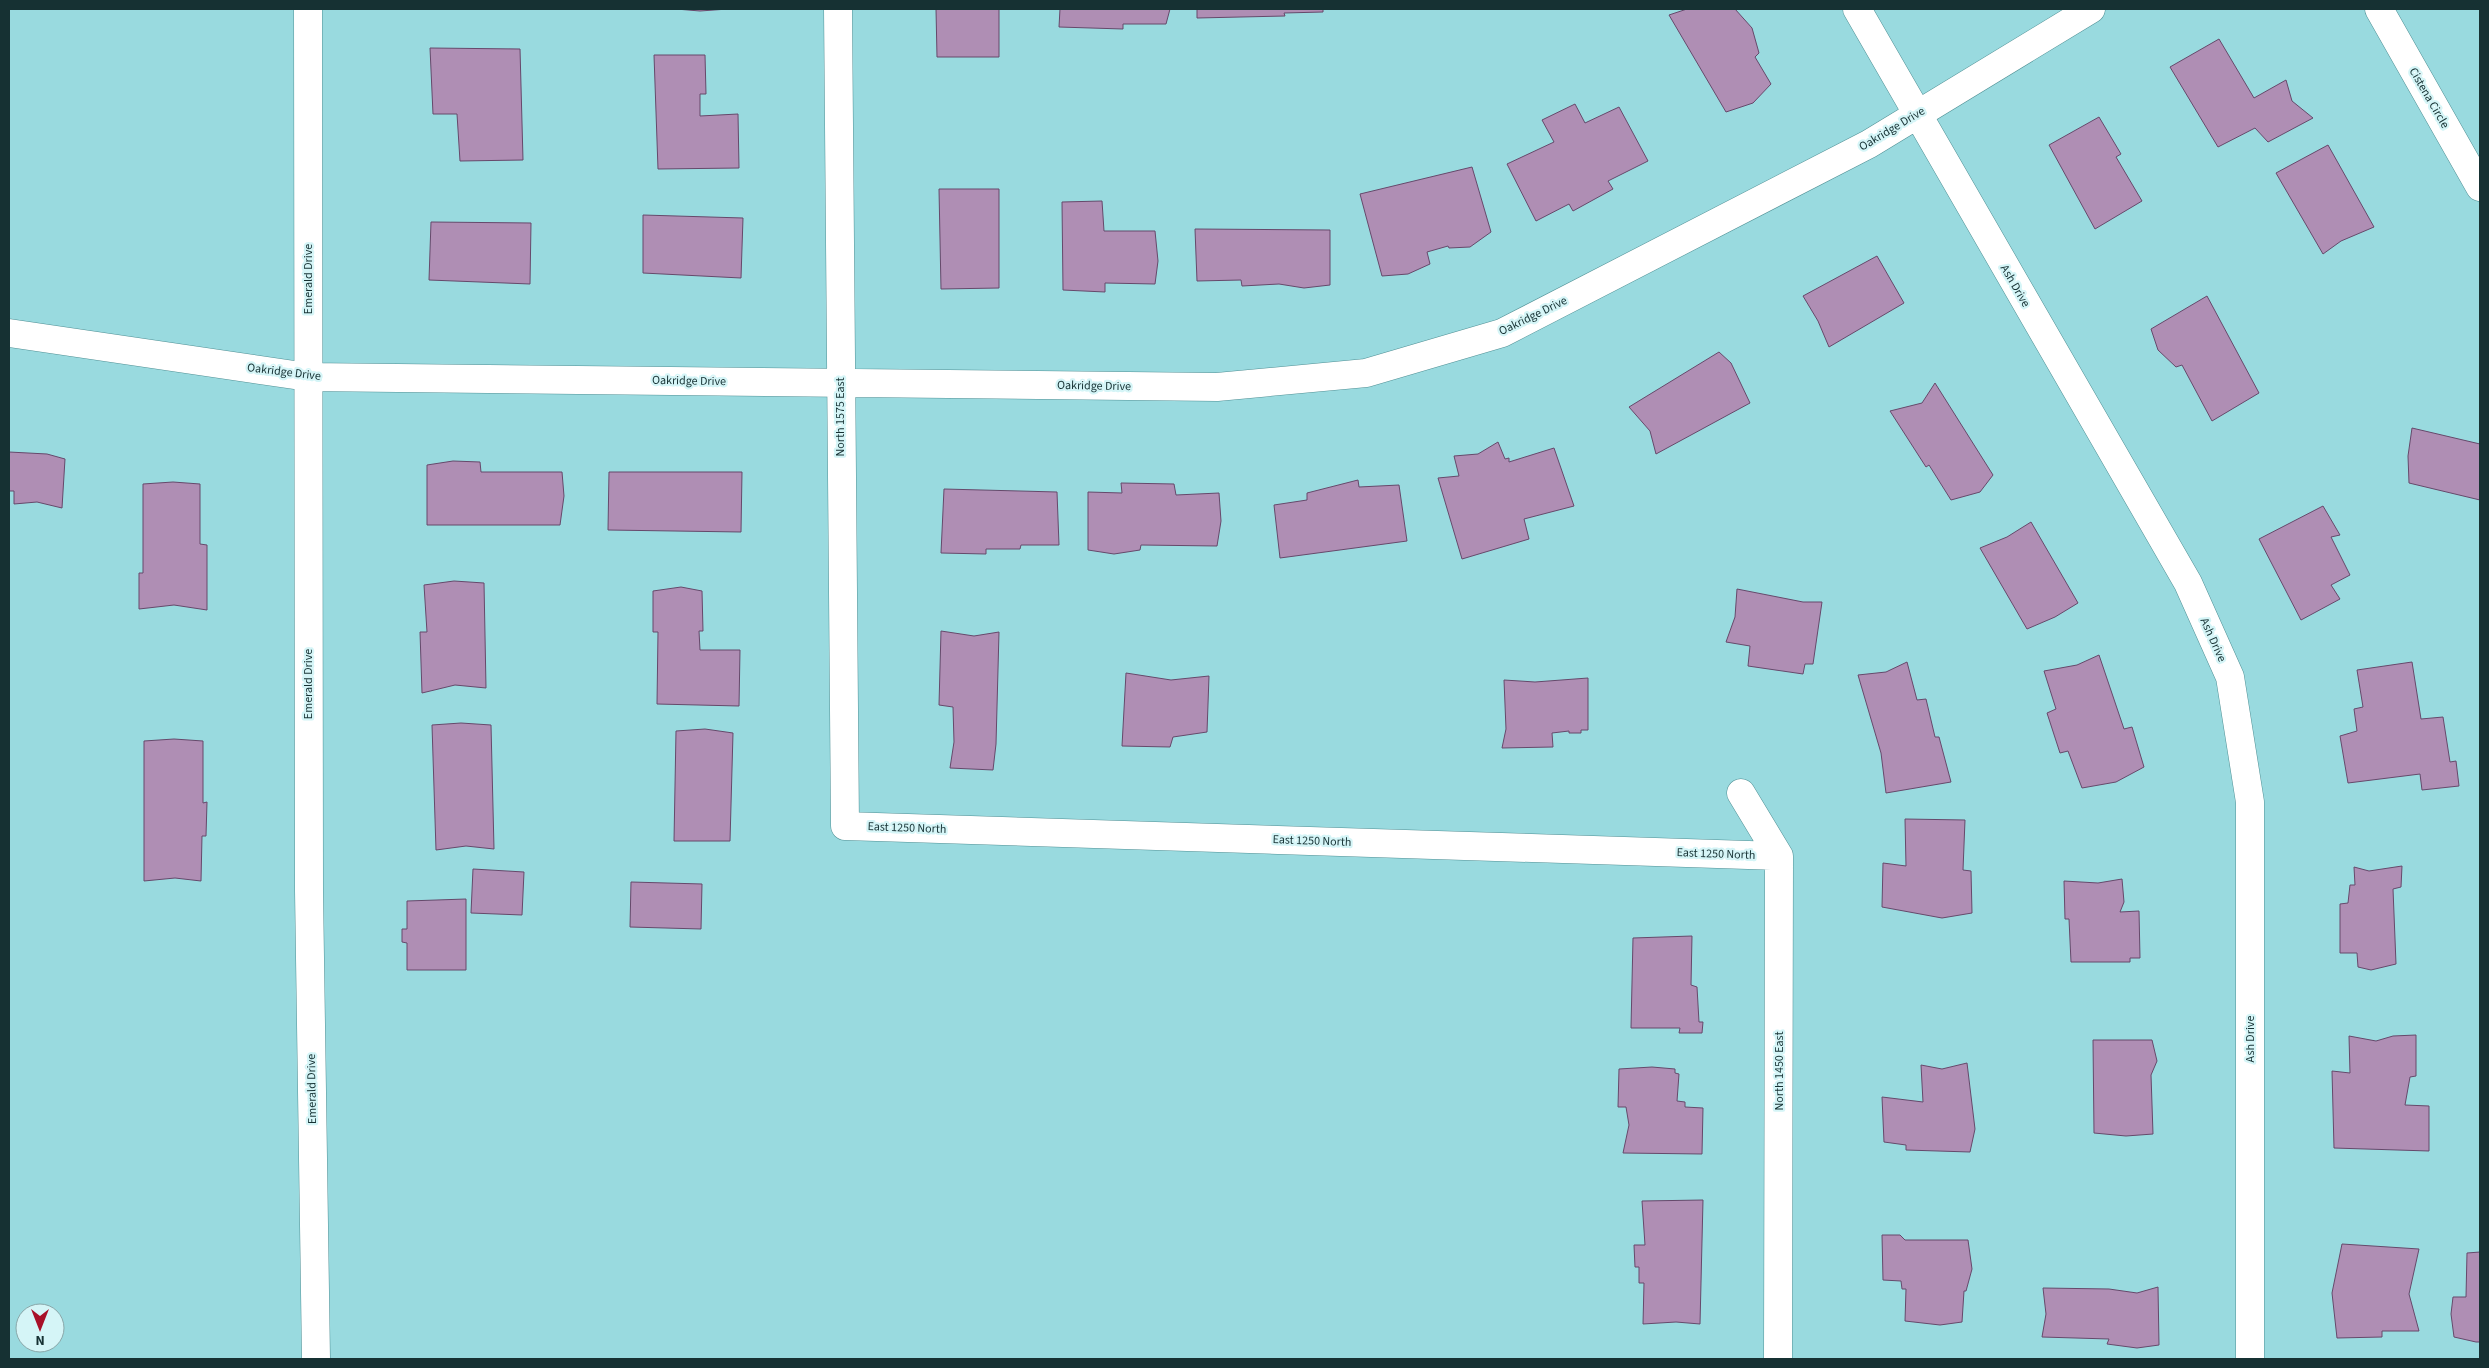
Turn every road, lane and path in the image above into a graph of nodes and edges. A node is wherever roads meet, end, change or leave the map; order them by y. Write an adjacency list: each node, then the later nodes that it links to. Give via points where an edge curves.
1 (308, 9): 9 (street, Emerald Drive)
2 (838, 9): 10 (street, North 1575 East)
3 (1857, 9): 6 (street, Ash Drive)
4 (2092, 9): 6 (street, Oakridge Drive)
5 (2378, 9): 7 (street, Cistena Circle)
6 (1916, 114): 10 (street, Oakridge Drive, via 1869,144 1502,333 1366,373 1217,387); 16 (street, Ash Drive, via 2188,583 2230,677 2250,802)
7 (2480, 188)
8 (9, 333): 9 (street, Oakridge Drive)
9 (308, 377): 10 (street, Oakridge Drive); 14 (street, Emerald Drive, via 309,881)
10 (840, 383): 12 (street, North 1575 East)
11 (1741, 793): 13 (street)
12 (845, 826): 13 (street, East 1250 North)
13 (1779, 856): 15 (street, North 1450 East)
14 (316, 1359)
15 (1778, 1359)
16 (2250, 1359)

